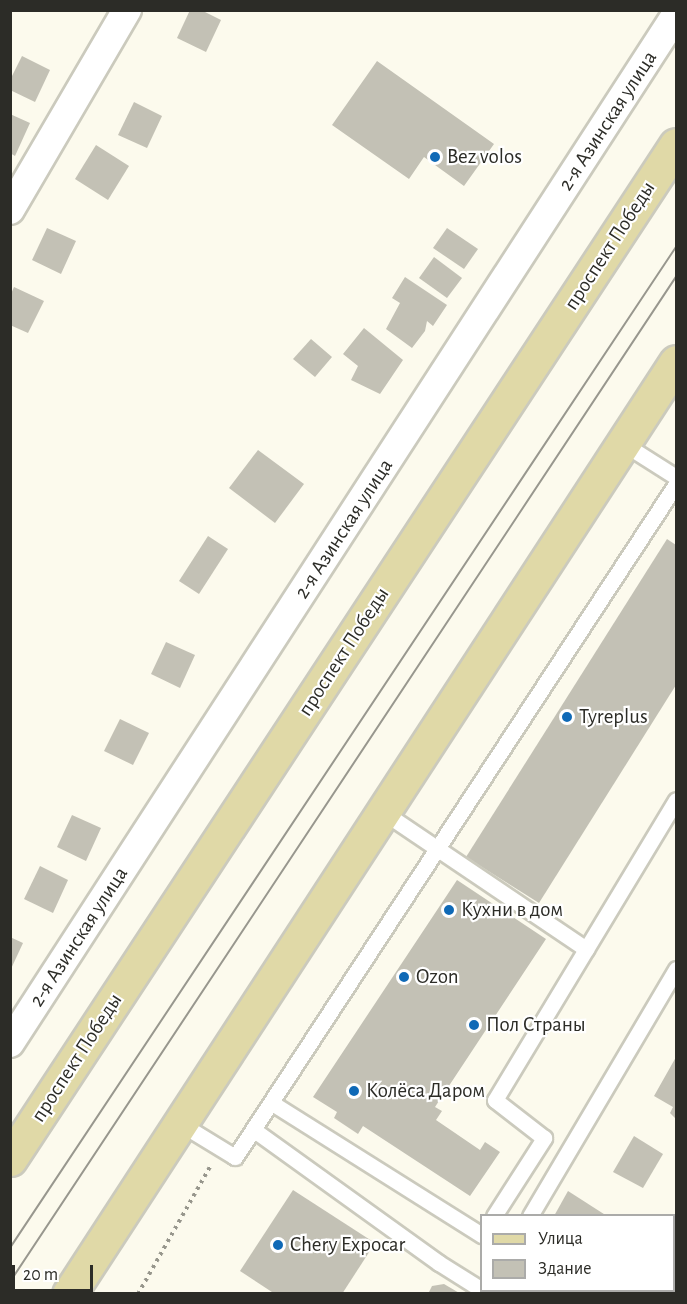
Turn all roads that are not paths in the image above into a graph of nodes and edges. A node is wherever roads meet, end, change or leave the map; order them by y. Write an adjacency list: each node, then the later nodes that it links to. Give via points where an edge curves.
1 (127, 10): 4 (street)
2 (676, 15): 14 (street, 2-я Азинская улица)
3 (676, 145): 18 (main road, проспект Победы)
4 (10, 210)
5 (676, 362): 6 (main road)
6 (624, 444): 7 (lane); 10 (main road)
7 (676, 477)
8 (676, 484): 11 (lane)
9 (676, 800): 12 (lane)
10 (383, 812): 11 (lane); 16 (main road)
11 (438, 849): 12 (lane); 15 (lane)
12 (585, 949): 19 (lane, via 495,1100 544,1138)
13 (676, 969): 20 (lane)
14 (10, 1043)
15 (272, 1103): 17 (lane); 21 (lane)
16 (181, 1124): 17 (lane, via 235,1157); 23 (main road)
17 (254, 1130): 22 (lane, via 438,1263)
18 (10, 1159)
19 (495, 1214)
20 (531, 1214)
21 (480, 1234)
22 (480, 1288)
23 (69, 1293)

